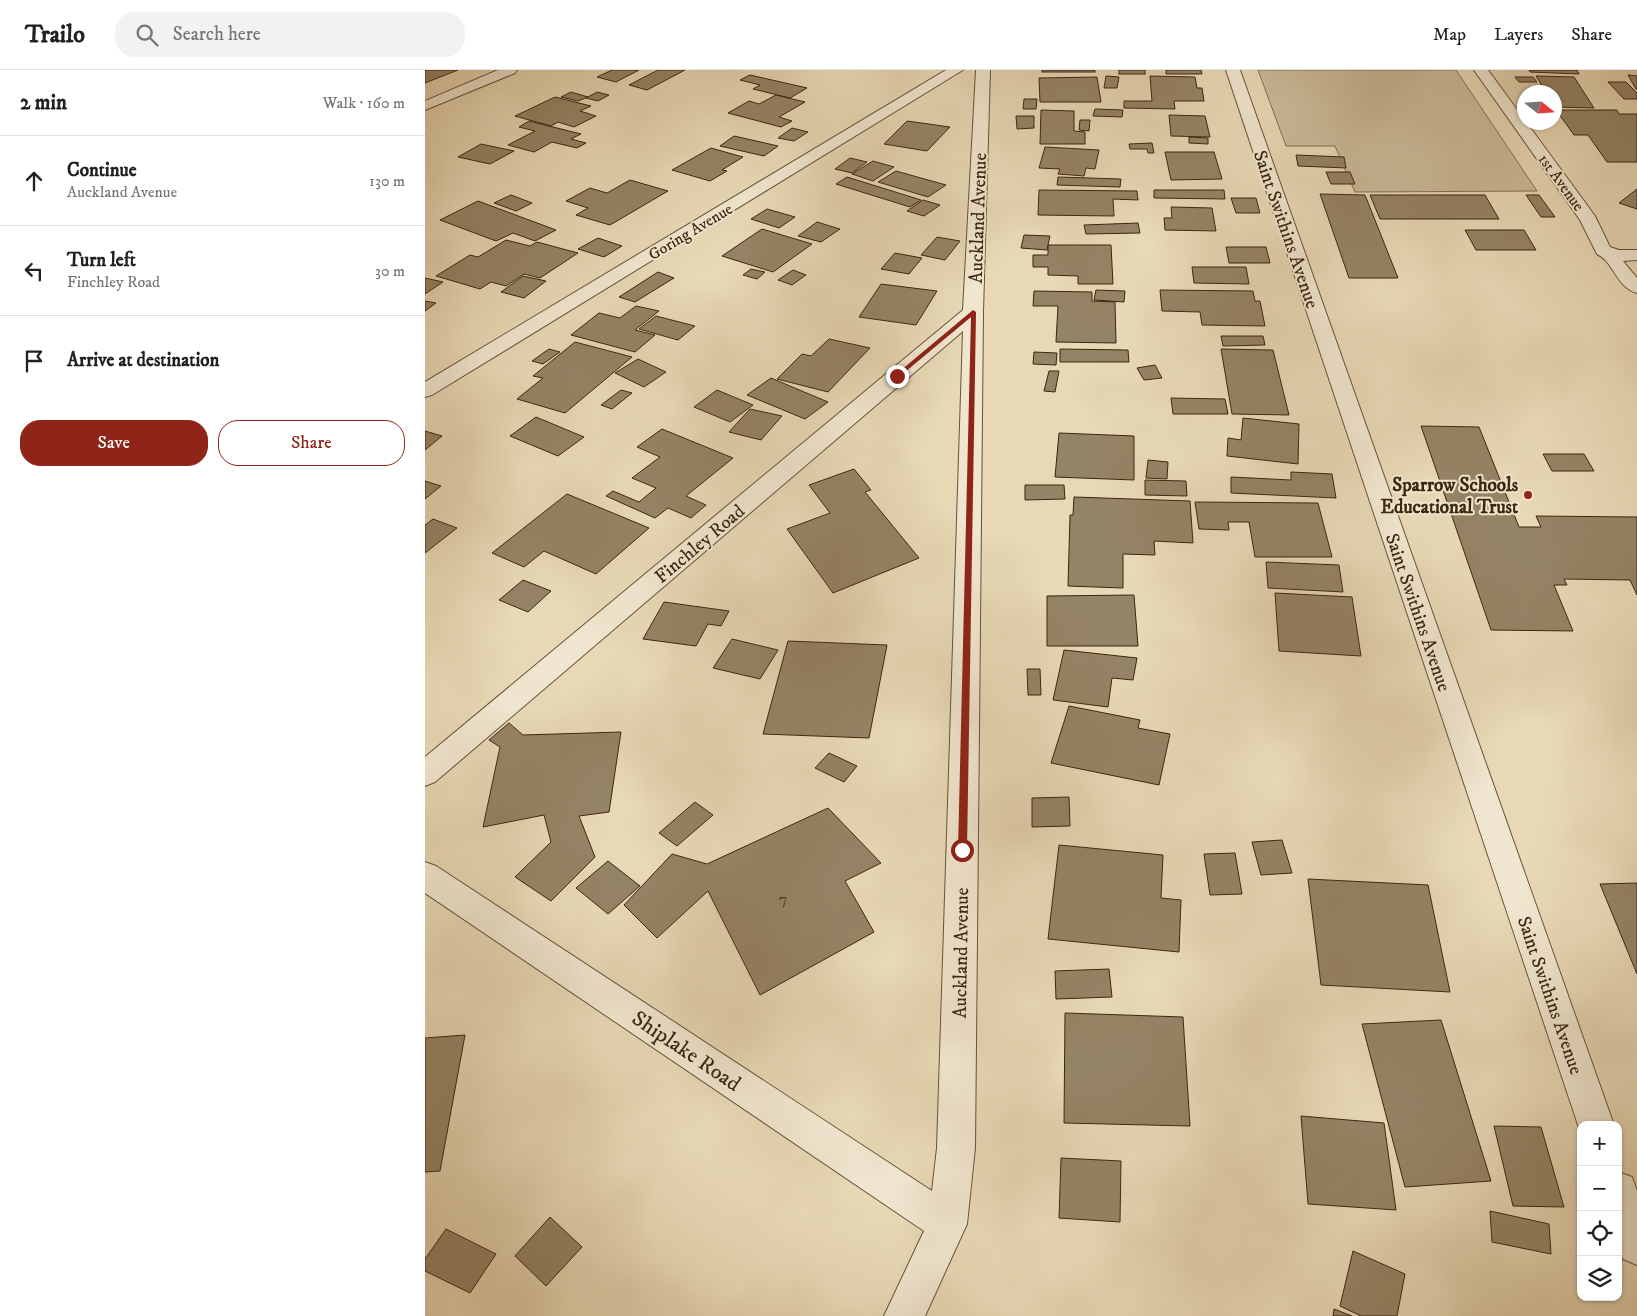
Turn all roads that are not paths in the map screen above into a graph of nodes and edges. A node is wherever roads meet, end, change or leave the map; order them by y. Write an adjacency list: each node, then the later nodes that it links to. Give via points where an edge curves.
1 (509, 70): 6 (street)
2 (956, 70): 10 (street, Goring Avenue)
3 (983, 70): 9 (street, Auckland Avenue)
4 (1233, 70): 13 (street, Saint Swithins Avenue)
5 (1481, 70): 7 (street, 1st Avenue, via 1589,220)
6 (425, 106)
7 (1621, 251): 8 (street, 1st Avenue, via 1626,278)
8 (1637, 287)
9 (973, 312): 11 (street, Finchley Road); 15 (street, Auckland Avenue, via 956,1148)
10 (425, 391)
11 (425, 774)
12 (425, 876): 15 (street, Shiplake Road)
13 (1595, 1121)
14 (1622, 1202): 16 (street)
15 (948, 1224): 17 (street, Auckland Avenue)
16 (1637, 1245)
17 (903, 1316)

